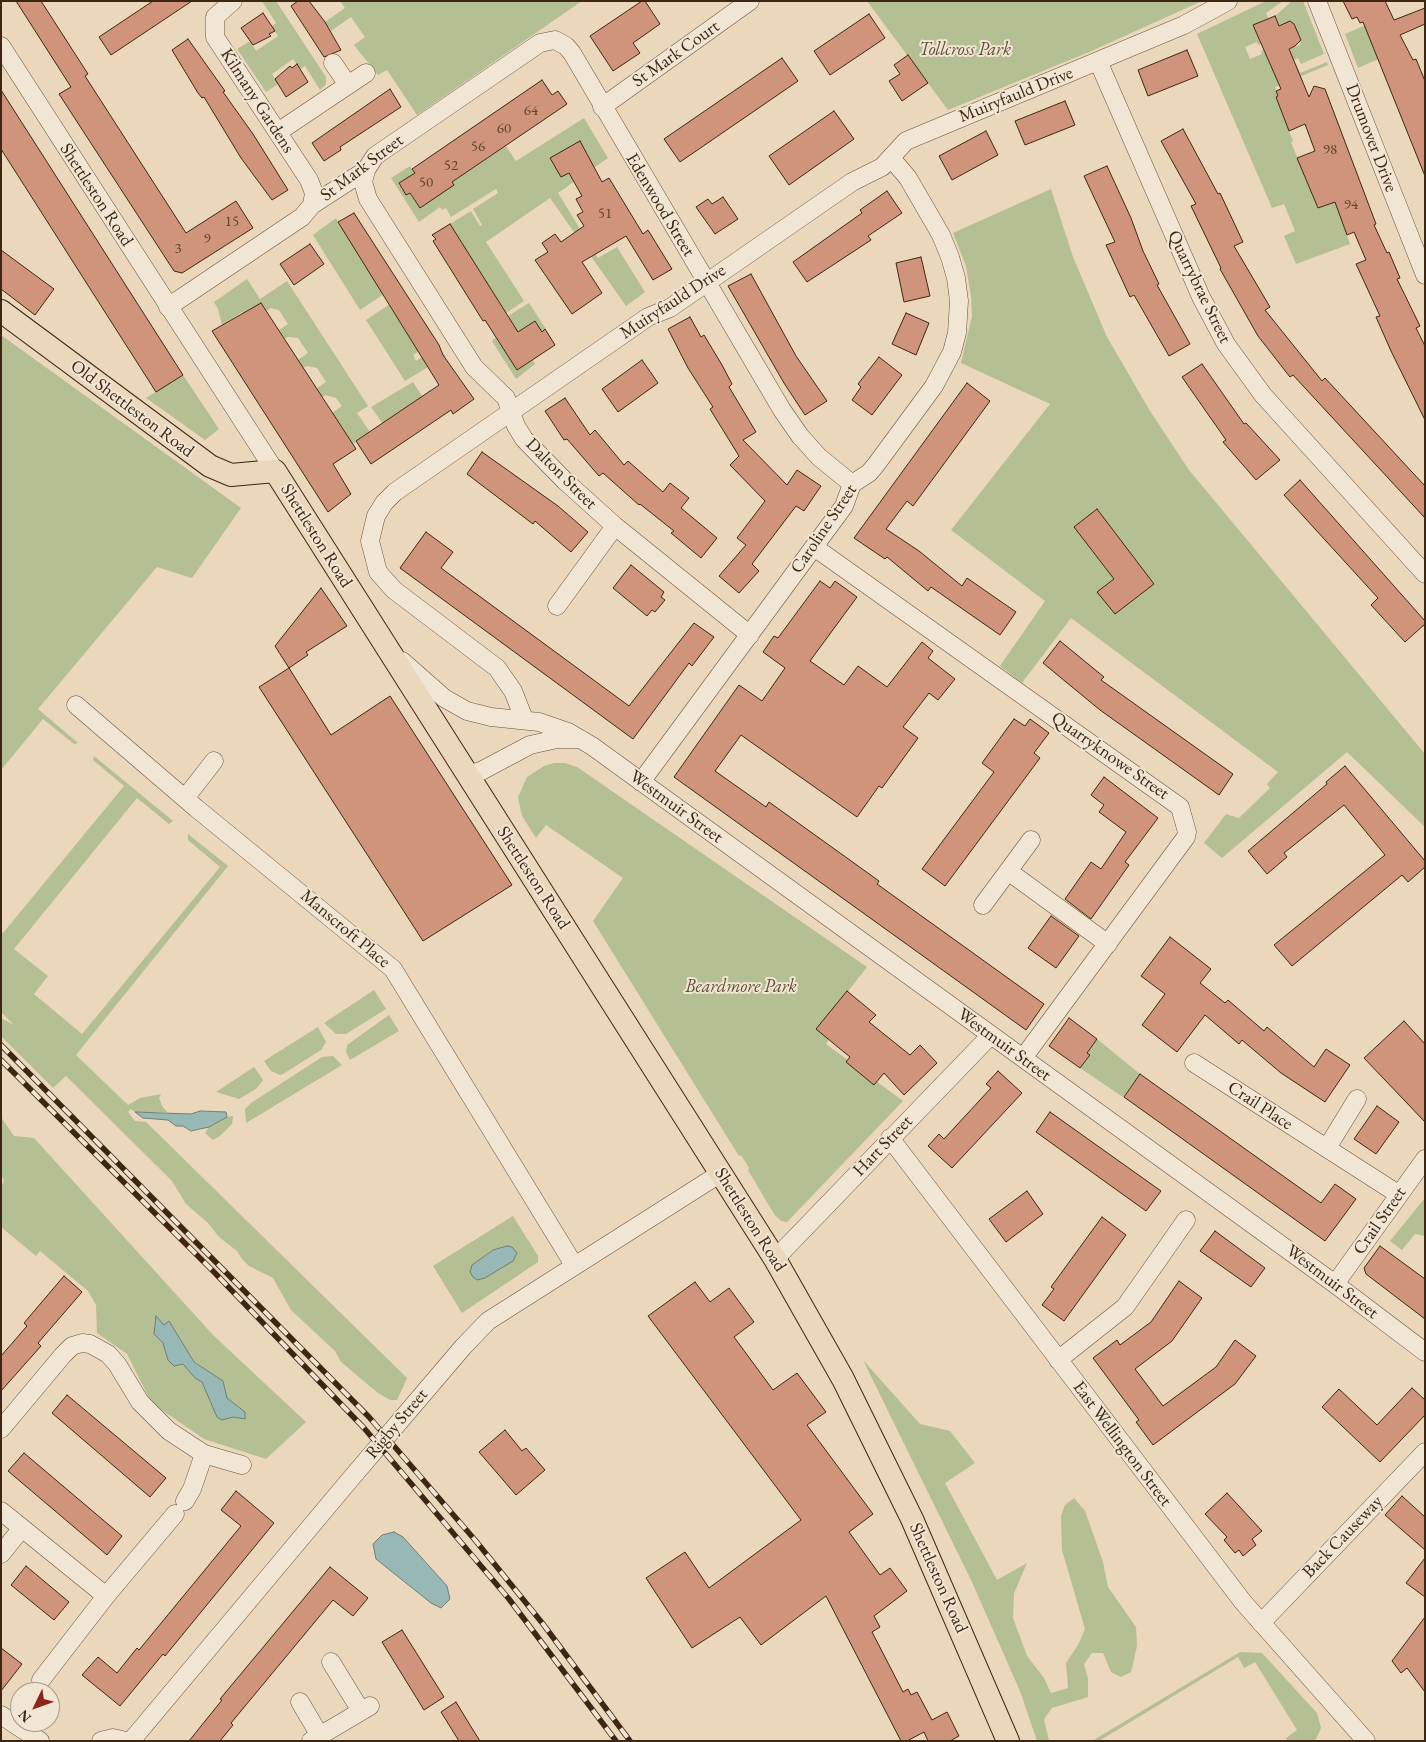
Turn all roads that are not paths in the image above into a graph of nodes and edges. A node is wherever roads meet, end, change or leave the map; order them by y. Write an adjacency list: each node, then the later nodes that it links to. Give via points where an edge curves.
1 (233, 1): 12 (street, Kilmany Gardens, via 215,17 215,37)
2 (750, 1): 11 (street, St Mark Court)
3 (1228, 1): 7 (street, Muiryfauld Drive, via 1184,25)
4 (1317, 1): 16 (street, Drumover Drive)
5 (560, 42): 11 (street, Edenwood Street, via 572,53); 14 (street, St Mark Street, via 549,40 540,43 375,156)
6 (4, 55): 18 (street, Shettleston Road)
7 (1098, 61): 13 (street, Muiryfauld Drive, via 916,136 906,141); 25 (street, Quarrybrae Street, via 1201,297 1226,344 1263,395)
8 (333, 62): 10 (street)
9 (366, 74): 10 (street)
10 (348, 85): 12 (street)
11 (602, 107): 17 (street, Edenwood Street)
12 (278, 132): 15 (street, Kilmany Gardens, via 309,180 314,193)
13 (891, 158): 17 (street, Muiryfauld Drive); 22 (street, Caroline Street, via 908,178 941,235 956,278 959,318 952,352 934,386 875,466)
14 (366, 170): 15 (street, St Mark Street); 20 (street, Dalton Street, via 364,182 368,200 474,367 502,393)
15 (312, 205): 18 (street, St Mark Street, via 302,217)
16 (1425, 275)
17 (705, 282): 20 (street, Muiryfauld Drive, via 664,311 648,317); 22 (street, Edenwood Street, via 800,436 819,457)
18 (168, 308): 21 (street, Shettleston Road)
19 (1, 311): 21 (main road, Old Shettleston Road, via 210,466 231,475)
20 (512, 412): 23 (street, Dalton Street, via 524,439); 30 (street, Muiryfauld Drive, via 395,492 376,516 370,542 374,563 384,582 497,668 514,691)
21 (275, 471): 28 (main road, Shettleston Road)
22 (852, 484): 24 (street, Caroline Street, via 844,506)
23 (615, 526): 26 (street); 27 (street, Dalton Street)
24 (814, 547): 27 (street, Caroline Street); 39 (street, Quarryknowe Street, via 1180,807 1186,837)
25 (1425, 574)
26 (557, 606)
27 (750, 635): 34 (street, Caroline Street)
28 (385, 645): 30 (street, Westmuir Street, via 455,706 481,715); 33 (main road, Shettleston Road)
29 (76, 706): 35 (street, Manscroft Place)
30 (524, 719): 31 (street, Westmuir Street, via 556,727)
31 (582, 740): 33 (street, via 544,741 530,745); 34 (street, Westmuir Street)
32 (214, 761): 35 (street)
33 (467, 775): 47 (main road, Shettleston Road)
34 (641, 782): 40 (street, Westmuir Street)
35 (186, 797): 51 (street, Manscroft Place, via 392,969)
36 (1031, 840): 37 (street)
37 (1008, 871): 38 (street); 39 (street)
38 (983, 905)
39 (1108, 944): 41 (street, Quarryknowe Street)
40 (991, 1035): 41 (street, Westmuir Street); 44 (street, Hart Street)
41 (1023, 1058): 52 (street, Westmuir Street)
42 (1194, 1063): 45 (street, Crail Place)
43 (1357, 1099): 45 (street)
44 (890, 1138): 50 (street, Hart Street); 54 (street, East Wellington Street)
45 (1327, 1148): 48 (street, Crail Place)
46 (1425, 1159): 48 (street, Crail Street)
47 (721, 1173): 50 (main road, Shettleston Road); 51 (street, Rigby Street)
48 (1398, 1194): 52 (street, Crail Street)
49 (1186, 1220): 54 (street, via 1125,1307)
50 (775, 1259): 73 (main road, Shettleston Road, via 843,1379 908,1511)
51 (574, 1266): 72 (street, Rigby Street, via 500,1312 474,1334)
52 (1336, 1284): 53 (street, Westmuir Street)
53 (1425, 1352)
54 (1058, 1360): 63 (street, East Wellington Street)
55 (1, 1429): 57 (street, via 63,1355 82,1342 108,1354 152,1416)
56 (1425, 1452): 63 (street, Back Causeway)
57 (204, 1454): 58 (street); 62 (street, via 192,1489 180,1508)
58 (242, 1465)
59 (1, 1511): 60 (street)
60 (22, 1528): 61 (street); 62 (street)
61 (1, 1554)
62 (106, 1596): 65 (street)
63 (1261, 1623): 74 (street, East Wellington Street)
64 (331, 1662): 68 (street, via 365,1709)
65 (41, 1680)
66 (300, 1702): 68 (street)
67 (1, 1715): 69 (street)
68 (316, 1738)
69 (40, 1741)
70 (102, 1741): 71 (street, via 113,1738)
71 (126, 1741)
72 (131, 1741)
73 (1008, 1741)
74 (1366, 1741)

